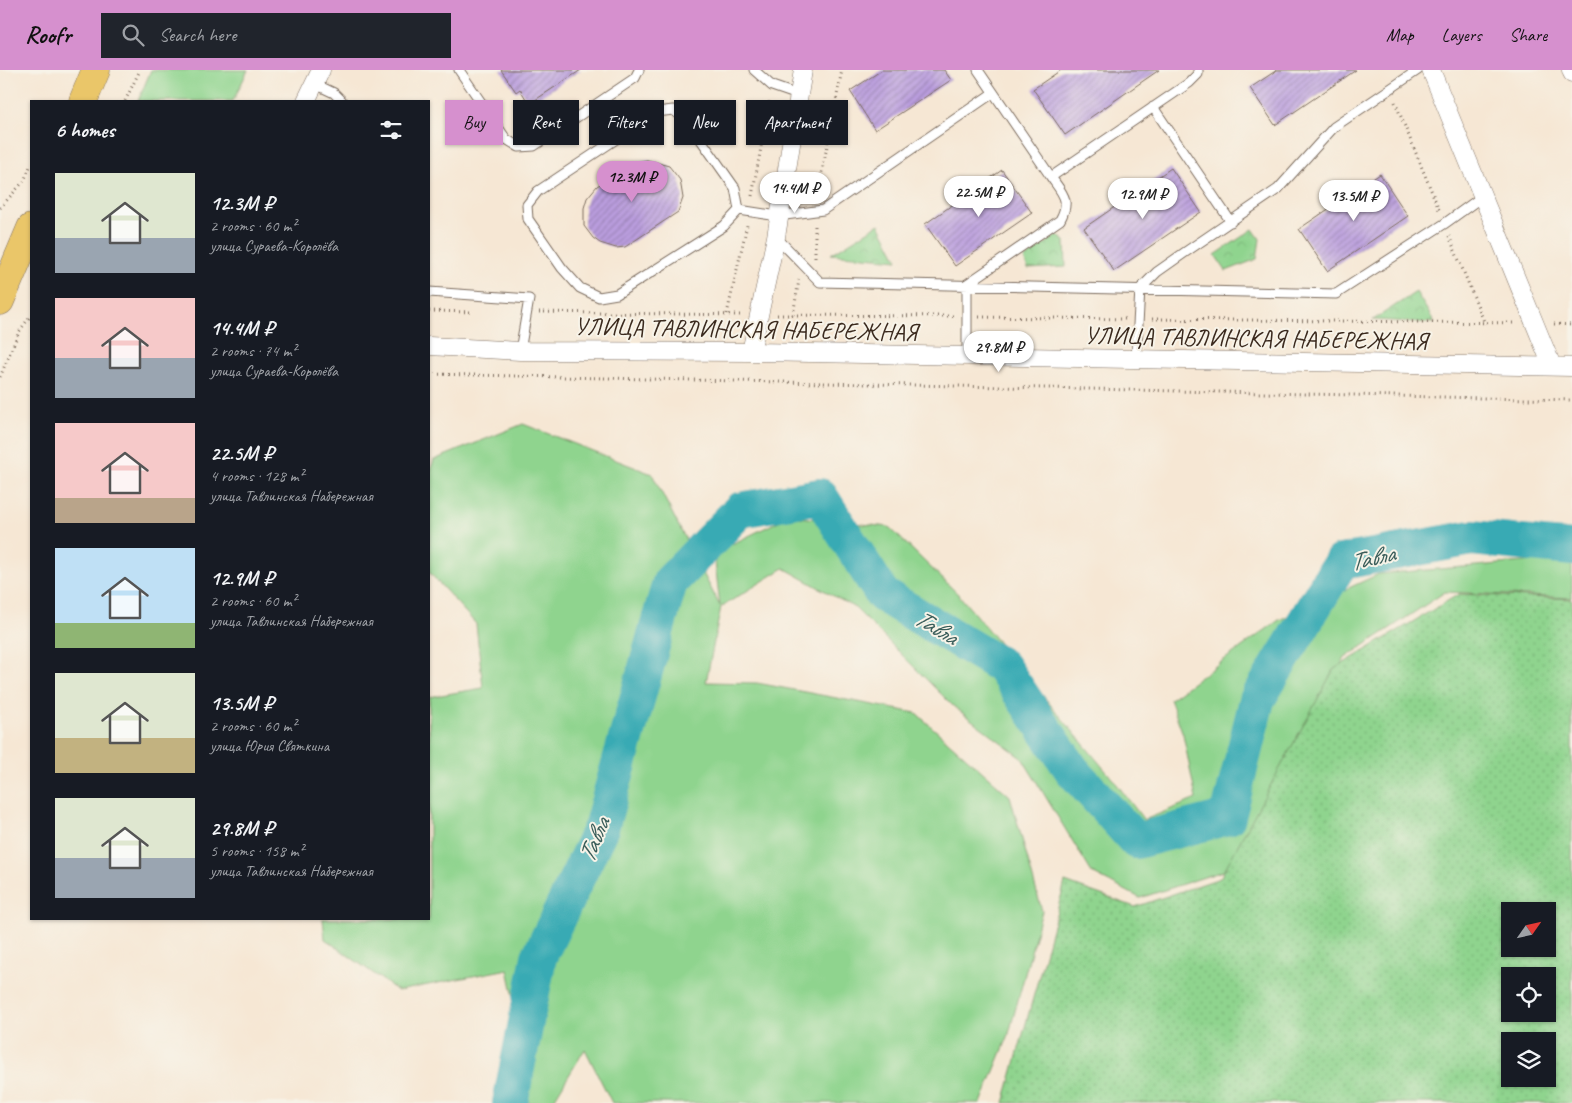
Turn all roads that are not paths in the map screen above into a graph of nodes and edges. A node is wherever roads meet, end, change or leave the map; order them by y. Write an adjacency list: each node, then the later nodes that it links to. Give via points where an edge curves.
1 (96, 70): 13 (main road)
2 (459, 70): 3 (lane, via 506,139 519,147 534,146 635,78)
3 (639, 70)
4 (754, 70): 12 (lane, via 772,86)
5 (803, 70): 12 (street)
6 (978, 70): 11 (lane)
7 (1198, 70): 16 (lane, via 1189,83)
8 (1418, 70): 21 (lane, via 1334,127 1278,189)
9 (1431, 70): 18 (street)
10 (318, 77): 14 (street); 15 (lane)
11 (993, 93): 17 (lane); 20 (lane, via 823,210)
12 (798, 95): 20 (street)
13 (82, 100)
14 (306, 100)
15 (341, 100)
16 (1153, 107): 17 (lane); 21 (lane)
17 (1051, 177): 25 (lane, via 1065,198 1067,208 1060,220)
18 (1483, 196): 26 (lane, via 1336,294); 34 (street)
19 (739, 210): 19 (lane, via 735,188 687,120 673,110 656,112 538,191 527,205 528,219 562,268 580,288 599,297 618,294 724,226); 20 (lane)
20 (778, 216): 23 (street)
21 (1231, 222): 26 (lane, via 1157,272)
22 (30, 233): 24 (main road)
23 (776, 237): 25 (lane, via 820,282); 31 (street)
24 (23, 271): 28 (main road)
25 (967, 284): 26 (lane); 32 (lane)
26 (1140, 289): 33 (lane)
27 (430, 292): 30 (lane, via 529,299)
28 (0, 301)
29 (430, 346): 30 (street, УЛИЦА ТАВЛИНСКАЯ НАБЕРЕЖНАЯ)
30 (520, 351): 31 (street, УЛИЦА ТАВЛИНСКАЯ НАБЕРЕЖНАЯ)
31 (751, 352): 32 (street, УЛИЦА ТАВЛИНСКАЯ НАБЕРЕЖНАЯ)
32 (967, 356): 33 (street, УЛИЦА ТАВЛИНСКАЯ НАБЕРЕЖНАЯ)
33 (1136, 360): 34 (street, УЛИЦА ТАВЛИНСКАЯ НАБЕРЕЖНАЯ)
34 (1552, 366): 35 (street, УЛИЦА ТАВЛИНСКАЯ НАБЕРЕЖНАЯ)
35 (1572, 367)

